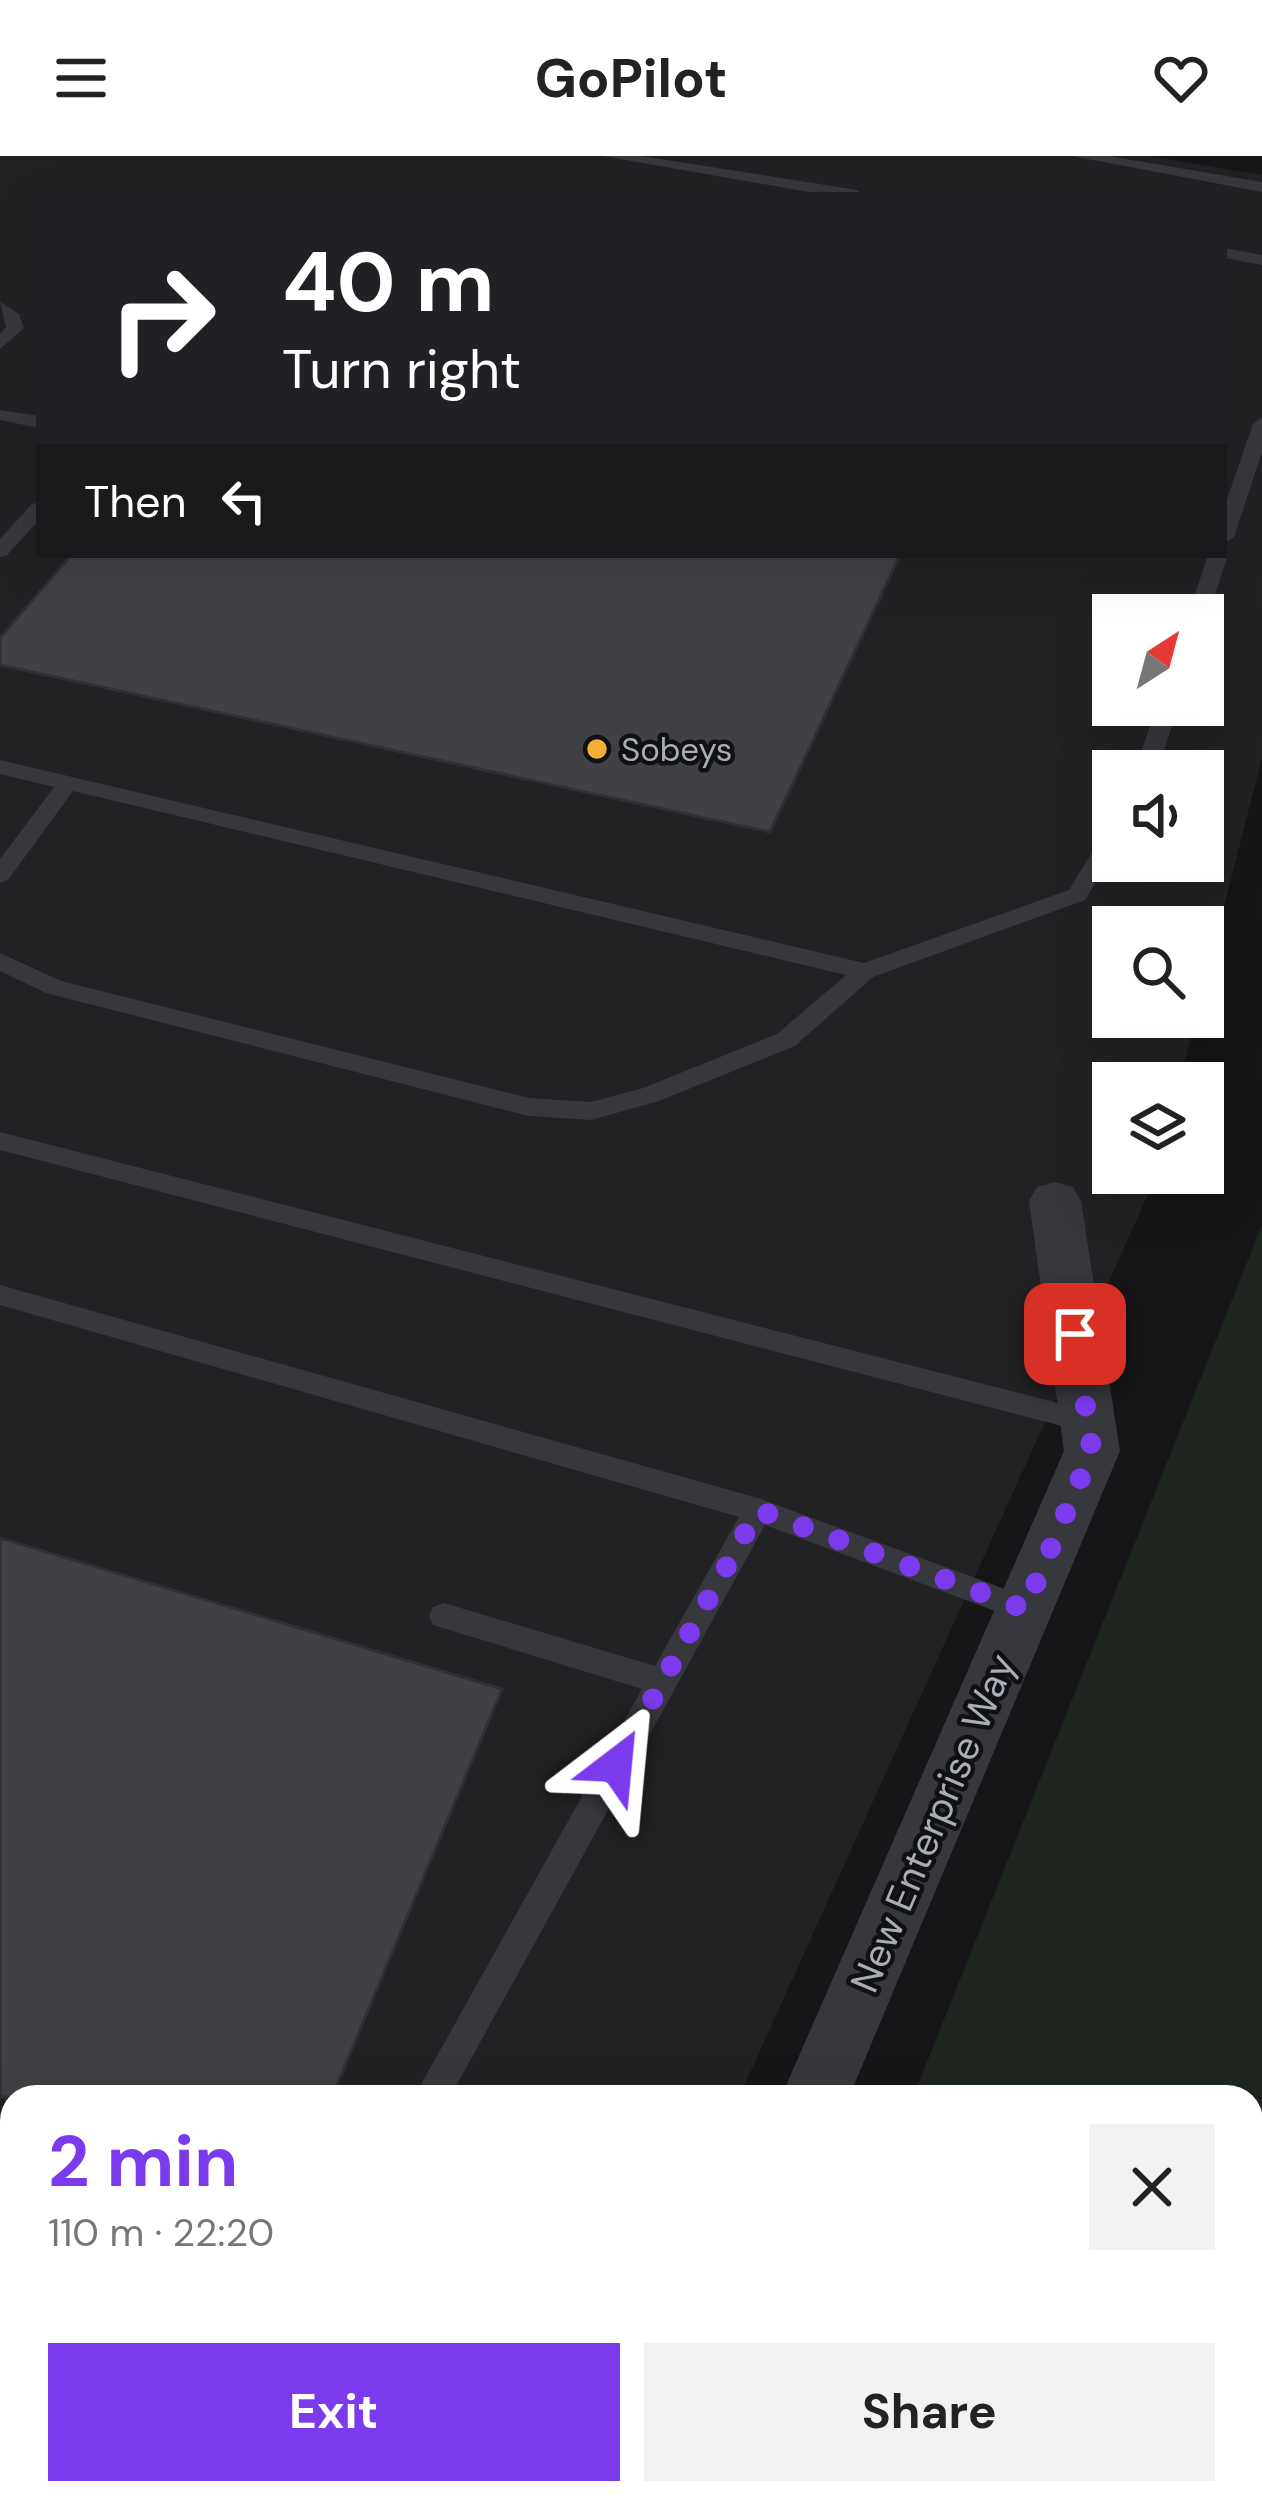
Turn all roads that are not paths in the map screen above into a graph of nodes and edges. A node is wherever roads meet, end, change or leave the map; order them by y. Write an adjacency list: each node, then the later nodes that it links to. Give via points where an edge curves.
1 (611, 156): 4 (lane)
2 (1081, 156): 3 (lane)
3 (1262, 187)
4 (837, 192)
5 (1227, 254): 6 (lane)
6 (1262, 260)
7 (4, 310): 8 (lane); 9 (lane, via 15,328)
8 (36, 311)
9 (0, 344)
10 (0, 415): 11 (lane)
11 (36, 421)
12 (1262, 424): 14 (lane)
13 (36, 511): 15 (lane)
14 (1227, 528)
15 (0, 551)
16 (1217, 558): 17 (lane)
17 (1205, 594)
18 (0, 767): 19 (lane)
19 (68, 783): 21 (lane); 23 (lane)
20 (1092, 870): 23 (lane, via 1077,895)
21 (0, 875)
22 (0, 961): 23 (lane, via 54,987 530,1107 591,1111 786,1040)
23 (865, 971)
24 (0, 1141): 27 (lane)
25 (1055, 1201): 27 (street, New Enterprise Way)
26 (0, 1295): 28 (lane)
27 (1088, 1422): 29 (street, New Enterprise Way, via 1092,1451)
28 (758, 1510): 29 (lane); 31 (lane)
29 (1025, 1609): 33 (street, New Enterprise Way)
30 (444, 1616): 31 (lane)
31 (662, 1682): 32 (lane)
32 (438, 2085)
33 (820, 2085)

